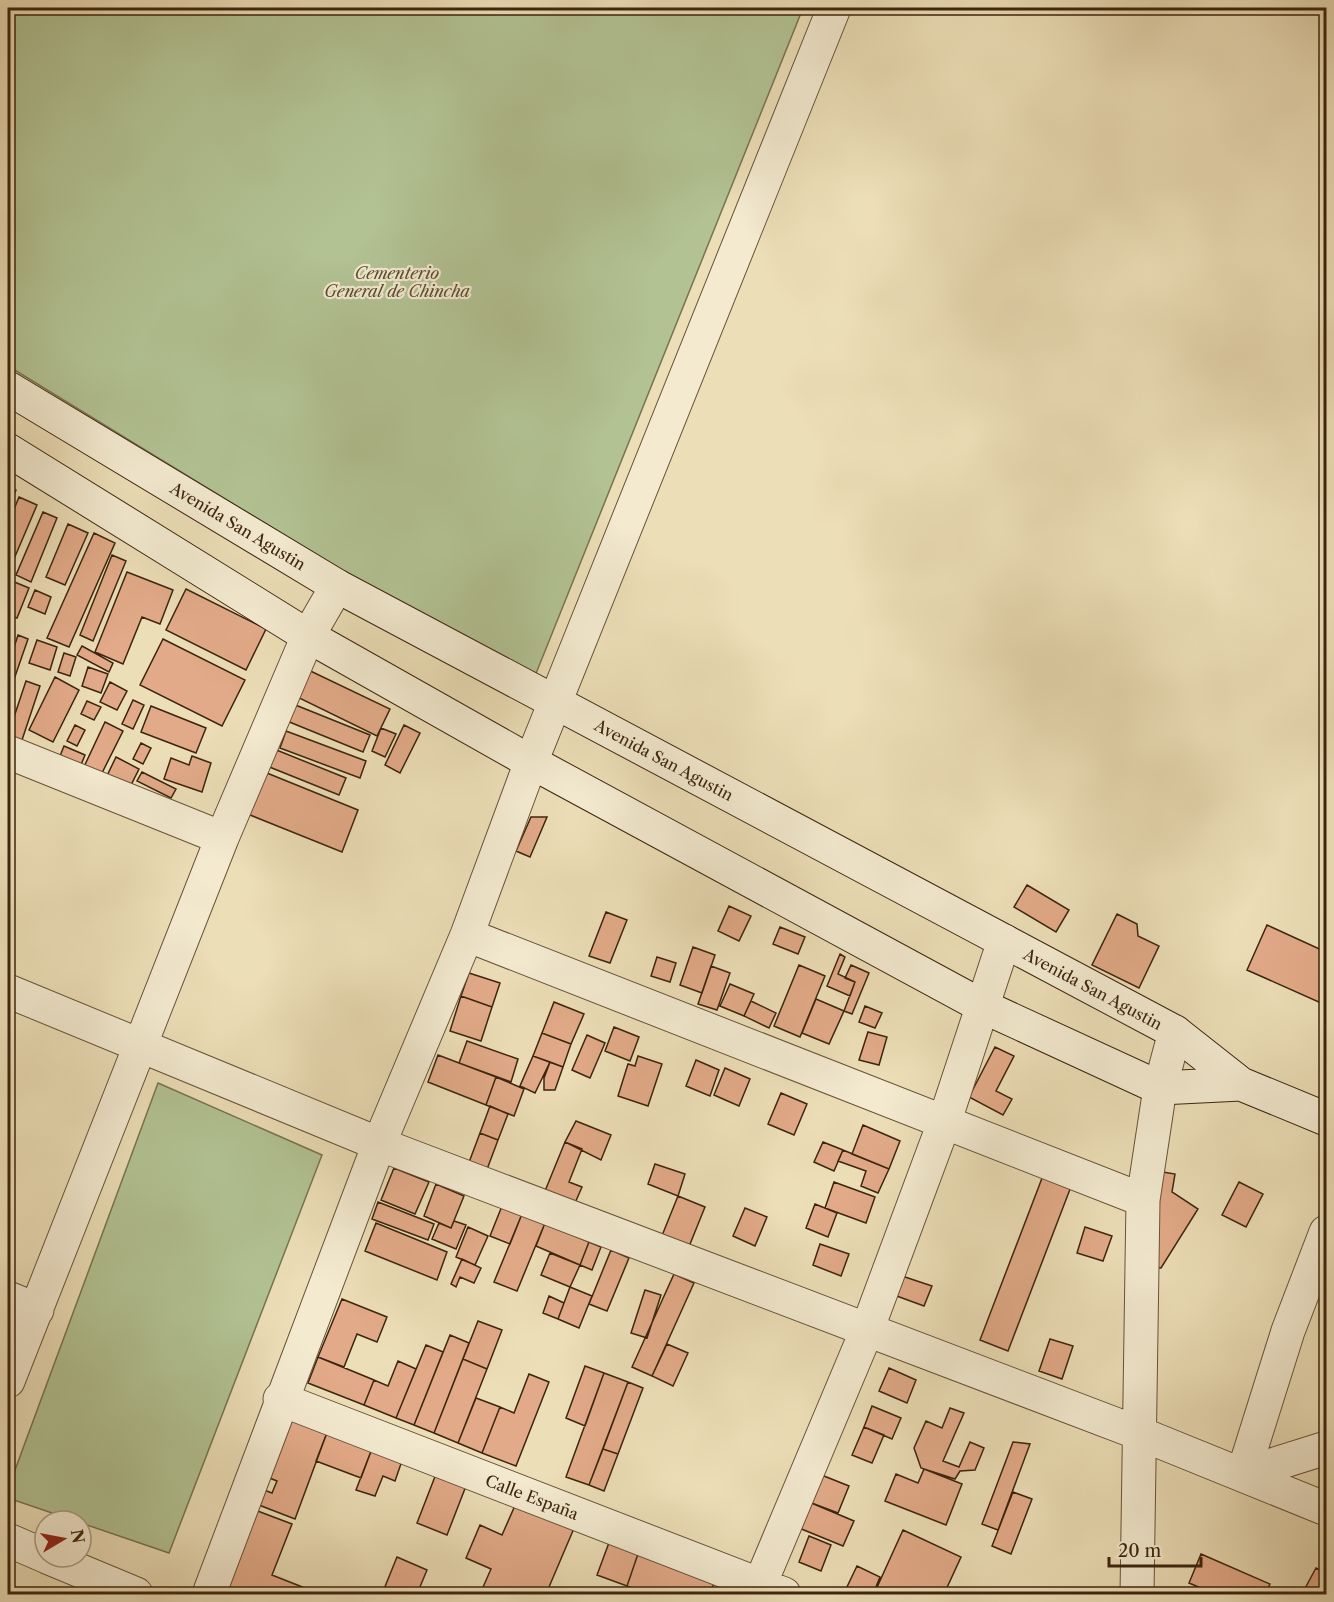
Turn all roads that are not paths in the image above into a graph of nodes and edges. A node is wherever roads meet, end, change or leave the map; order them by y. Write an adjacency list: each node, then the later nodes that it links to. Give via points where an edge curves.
1 (834, 8): 6 (street)
2 (8, 388): 4 (street, Avenida San Agustin)
3 (8, 450): 5 (street)
4 (337, 586): 5 (street); 6 (street, Avenida San Agustin)
5 (308, 636): 8 (street); 9 (street)
6 (555, 702): 8 (street); 11 (street, Avenida San Agustin)
7 (8, 752): 9 (street)
8 (531, 762): 10 (street); 13 (street)
9 (222, 838): 15 (street)
10 (467, 935): 19 (street); 20 (street)
11 (1004, 941): 13 (street); 14 (street, Avenida San Agustin)
12 (8, 991): 15 (street)
13 (982, 1006): 17 (street); 19 (street)
14 (1175, 1032): 16 (street, Avenida San Agustin); 17 (street)
15 (140, 1044): 20 (street); 24 (street)
16 (1241, 1084): 17 (street); 18 (street, Avenida San Agustin)
17 (1160, 1088): 21 (street)
18 (1326, 1119)
19 (944, 1123): 21 (street); 25 (street)
20 (379, 1144): 25 (street); 27 (street)
21 (1143, 1200): 28 (street)
22 (1326, 1232): 30 (street, via 1288,1331)
23 (8, 1298): 24 (street)
24 (37, 1310): 26 (street)
25 (867, 1330): 28 (street); 35 (street)
26 (8, 1381)
27 (280, 1399): 35 (street, Calle España); 37 (street)
28 (1141, 1434): 30 (street); 38 (street)
29 (1326, 1448): 30 (street)
30 (1243, 1474): 31 (street)
31 (1326, 1509)
32 (8, 1540): 33 (street)
33 (33, 1551)
34 (75, 1569): 36 (street)
35 (767, 1591)
36 (136, 1594)
37 (208, 1594)
38 (1137, 1594)

